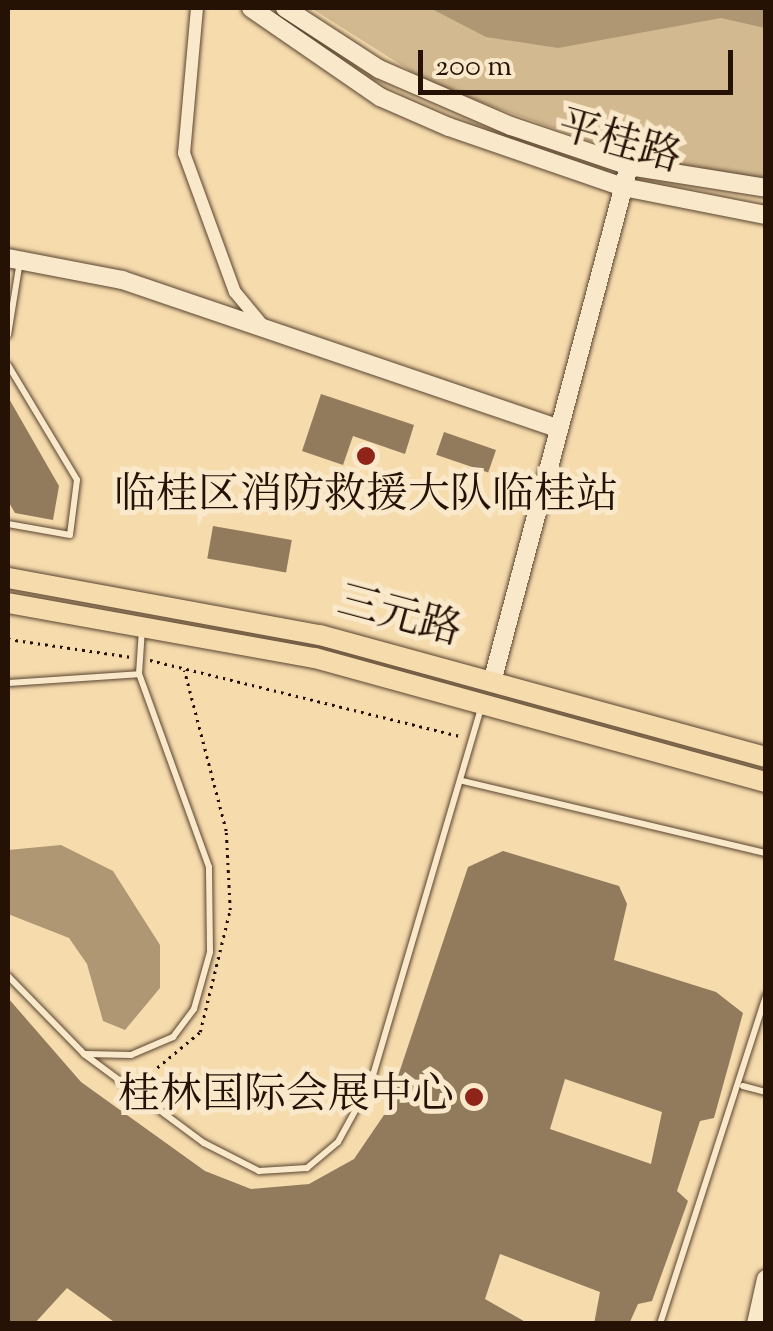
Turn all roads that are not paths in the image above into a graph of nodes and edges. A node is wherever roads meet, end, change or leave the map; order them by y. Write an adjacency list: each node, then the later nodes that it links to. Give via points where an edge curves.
1 (197, 8): 9 (street, via 184,153 235,292)
2 (251, 8): 5 (street, 平桂路, via 380,97)
3 (285, 8): 4 (street, 平桂路, via 396,77)
4 (629, 166): 5 (street); 6 (street, 平桂路)
5 (622, 187): 7 (street, 平桂路); 12 (street)
6 (766, 188)
7 (766, 216)
8 (14, 259): 9 (street, via 122,280); 10 (lane)
9 (266, 328): 12 (street)
10 (8, 335)
11 (8, 365): 13 (lane, via 77,480 70,535)
12 (553, 427): 18 (street)
13 (8, 524)
14 (8, 578): 18 (main road, 三元路, via 320,635)
15 (8, 603): 16 (main road, 三元路)
16 (142, 625): 17 (lane); 20 (main road, 三元路)
17 (139, 674): 19 (lane); 27 (lane, via 202,835 210,952 194,1009 174,1037 142,1052)
18 (492, 682): 21 (main road, 三元路)
19 (8, 683)
20 (483, 704): 22 (lane); 23 (main road, 三元路)
21 (766, 758)
22 (464, 781): 24 (lane); 27 (lane, via 371,1082 315,1164 284,1174 242,1166)
23 (766, 782)
24 (766, 853)
25 (8, 976): 27 (lane)
26 (766, 996): 28 (lane)
27 (84, 1054)
28 (742, 1086): 29 (lane); 31 (lane)
29 (766, 1092)
30 (764, 1291): 32 (street)
31 (660, 1324)
32 (756, 1324)

